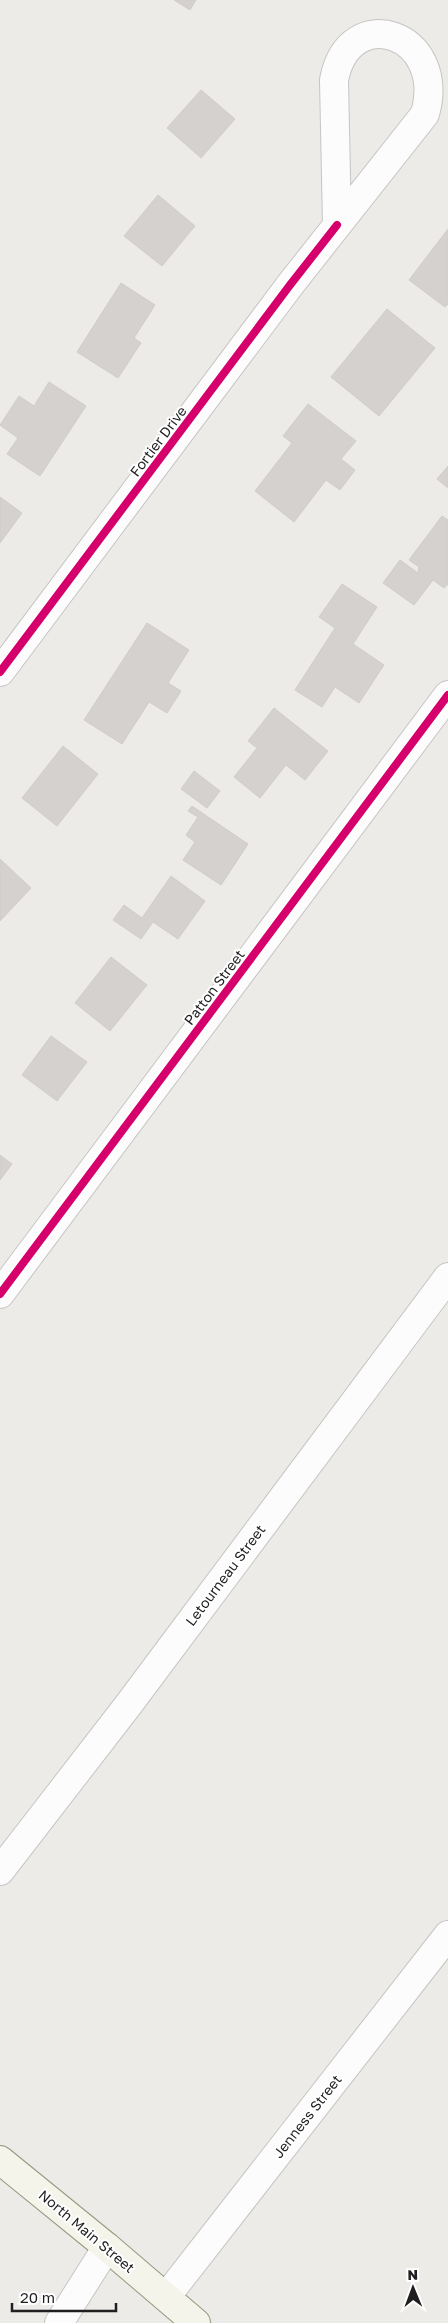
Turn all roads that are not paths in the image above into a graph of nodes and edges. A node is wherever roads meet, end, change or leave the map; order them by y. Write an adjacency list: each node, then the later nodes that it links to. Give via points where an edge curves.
1 (337, 225): 1 (street, Fortier Drive, via 434,100 438,84 431,52 420,39 406,31 390,27 366,32 345,47 337,63 334,80); 2 (street, Fortier Drive)
2 (0, 672)
3 (448, 695): 5 (street, Patton Street)
4 (448, 1277): 6 (street, Letourneau Street)
5 (0, 1294)
6 (0, 1871)
7 (448, 1935): 10 (street, Jenness Street)
8 (0, 2160): 9 (main road, North Main Street)
9 (107, 2247): 10 (main road, North Main Street); 11 (street)
10 (166, 2297): 12 (main road, North Main Street)
11 (59, 2323)
12 (196, 2323)

